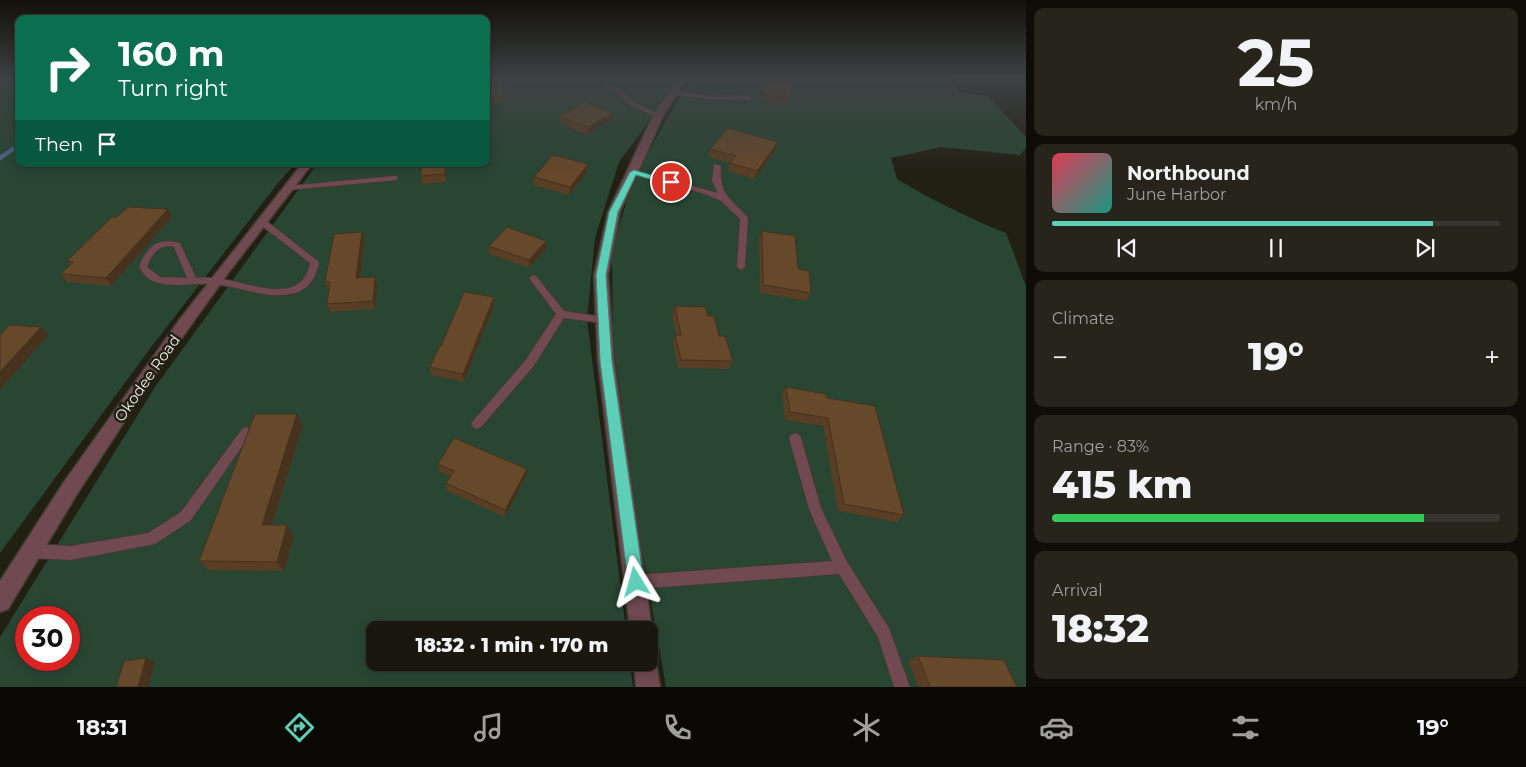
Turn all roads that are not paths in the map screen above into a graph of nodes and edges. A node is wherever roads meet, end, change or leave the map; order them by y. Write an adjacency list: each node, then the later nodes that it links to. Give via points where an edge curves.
1 (643, 109): 3 (lane)
2 (663, 109): 3 (street)
3 (658, 116): 6 (street)
4 (717, 166): 9 (lane, via 716,181)
5 (305, 167): 8 (street, Okodee Road)
6 (634, 172): 9 (lane); 16 (street, via 614,212 606,241 601,275)
7 (394, 178): 8 (lane)
8 (288, 188): 10 (street, Okodee Road)
9 (724, 199): 11 (lane, via 744,218)
10 (261, 221): 13 (street, Okodee Road); 13 (lane, via 315,262 313,275 291,291)
11 (741, 268)
12 (533, 278): 15 (lane)
13 (216, 280): 14 (lane); 20 (street, Okodee Road, via 149,373)
14 (193, 281): 14 (lane, via 177,245 166,242 158,245 143,267 159,280)
15 (561, 314): 16 (lane); 17 (lane, via 529,364)
16 (604, 320): 22 (street, via 606,361)
17 (477, 424)
18 (246, 432): 20 (lane, via 186,516 150,539 71,554)
19 (796, 438): 21 (lane, via 815,509)
20 (30, 551): 23 (street, Okodee Road)
21 (842, 567): 22 (lane); 27 (lane, via 884,633)
22 (636, 582): 24 (street)
23 (0, 601)
24 (640, 621)
25 (646, 671): 26 (street)
26 (648, 687)
27 (902, 687)

